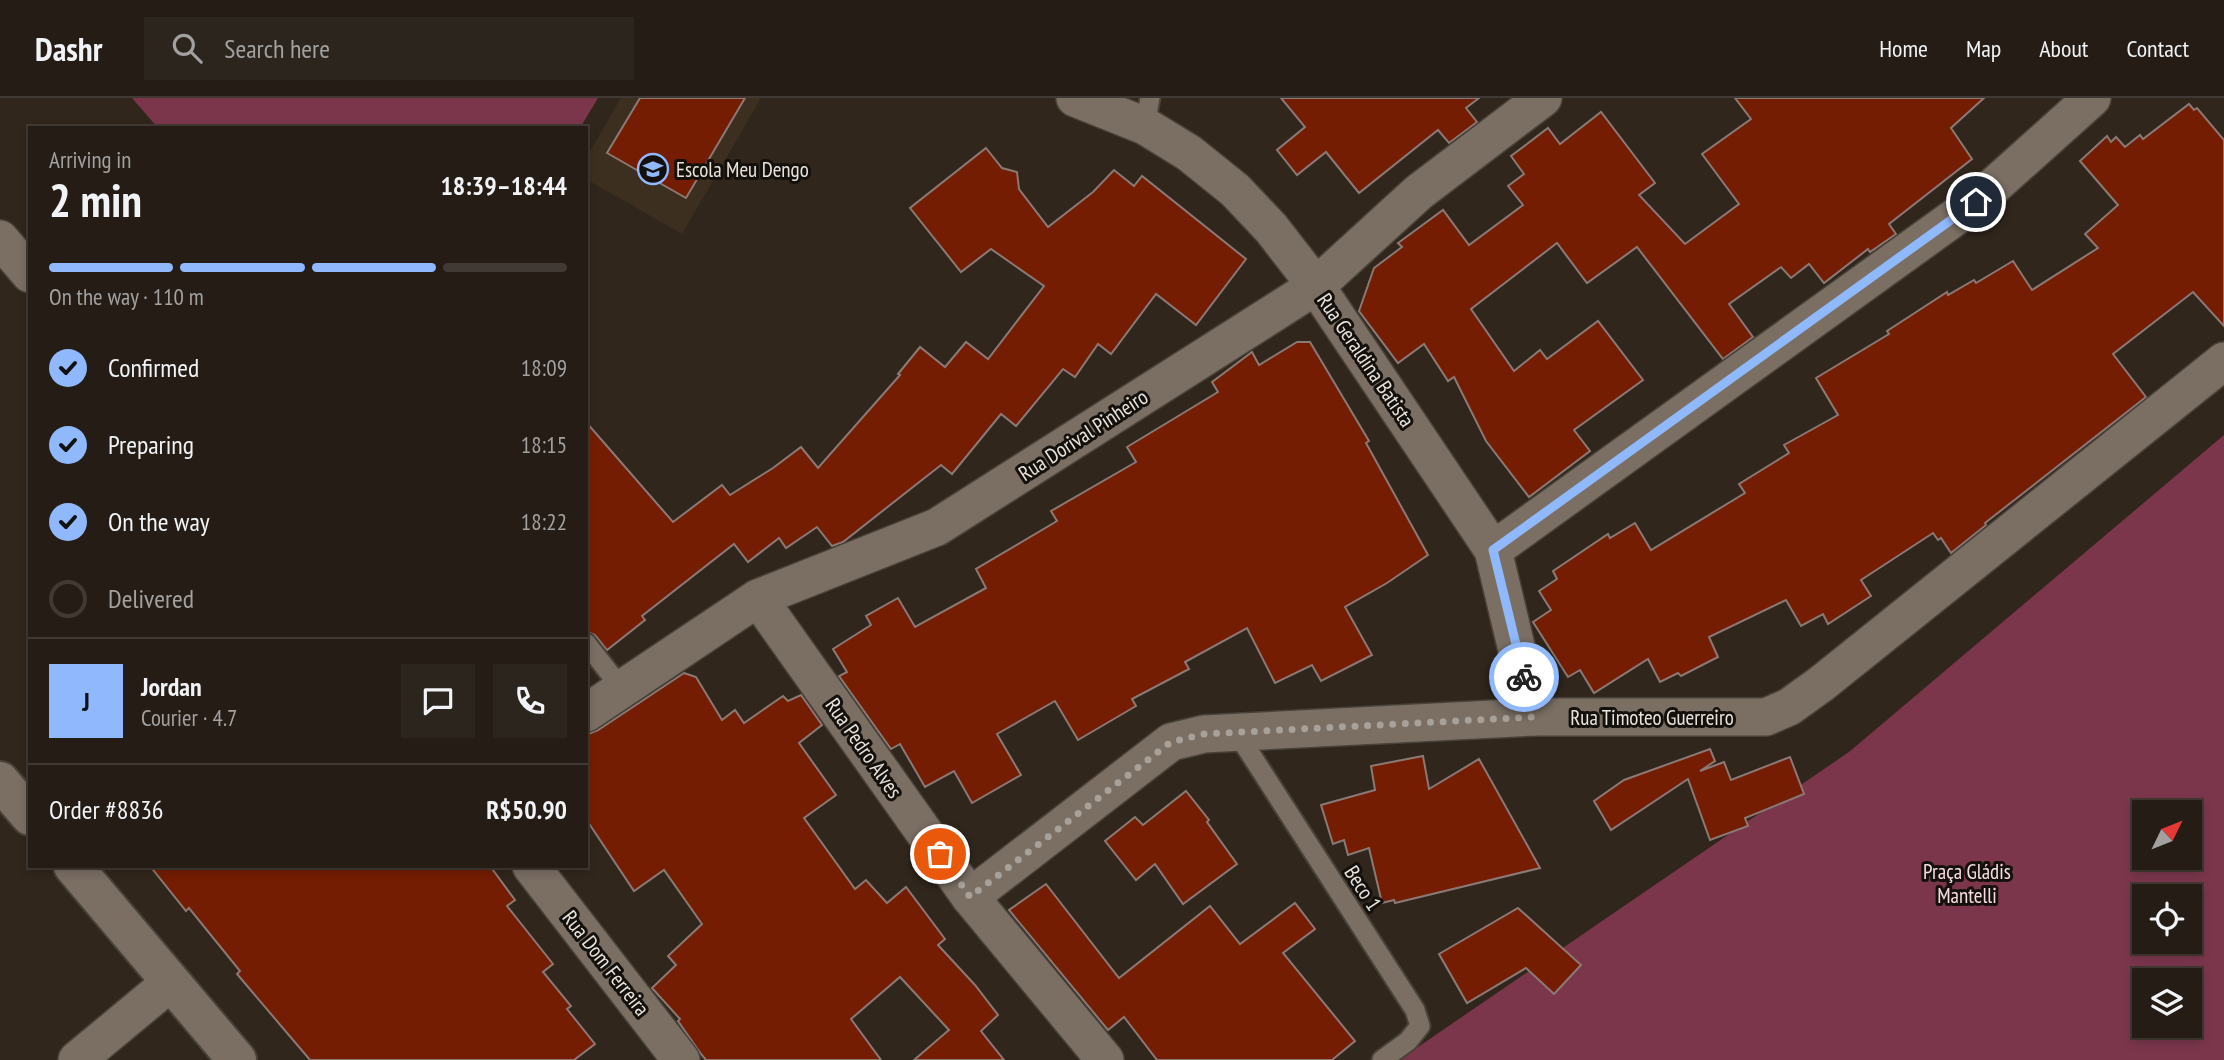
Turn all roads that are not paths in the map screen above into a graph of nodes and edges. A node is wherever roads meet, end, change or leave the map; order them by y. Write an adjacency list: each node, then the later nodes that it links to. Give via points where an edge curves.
1 (1075, 98): 4 (street, Rua Geraldina Batista)
2 (1543, 98): 7 (street, Rua Dorival Pinheiro, via 1419,192)
3 (2092, 98): 9 (street, via 1976,202)
4 (1148, 112): 7 (street, Rua Geraldina Batista, via 1236,190)
5 (0, 239): 6 (street)
6 (28, 272)
7 (1316, 286): 9 (street, Rua Geraldina Batista); 10 (street, Rua Dorival Pinheiro, via 937,527)
8 (2224, 361): 14 (street, Rua Timoteo Guerreiro, via 1789,707 1766,717)
9 (1493, 550): 14 (street, Rua Geraldina Batista)
10 (758, 598): 12 (street, Rua Dorival Pinheiro); 20 (street, Rua Pedro Alves)
11 (588, 646): 12 (lane)
12 (622, 689): 13 (street, Rua Dorival Pinheiro)
13 (588, 712)
14 (1533, 717): 15 (street, Rua Timoteo Guerreiro)
15 (1237, 733): 20 (street, Rua Timoteo Guerreiro, via 1171,742); 26 (lane, Beco 1, via 1415,1010 1420,1026)
16 (0, 780): 17 (street)
17 (28, 814)
18 (75, 868): 21 (street)
19 (533, 868): 24 (street, Rua Dom Ferreira)
20 (970, 897): 25 (street, Rua Pedro Alves)
21 (171, 982): 22 (street); 23 (street)
22 (77, 1060)
23 (237, 1060)
24 (681, 1060)
25 (1105, 1060)
26 (1382, 1060)

